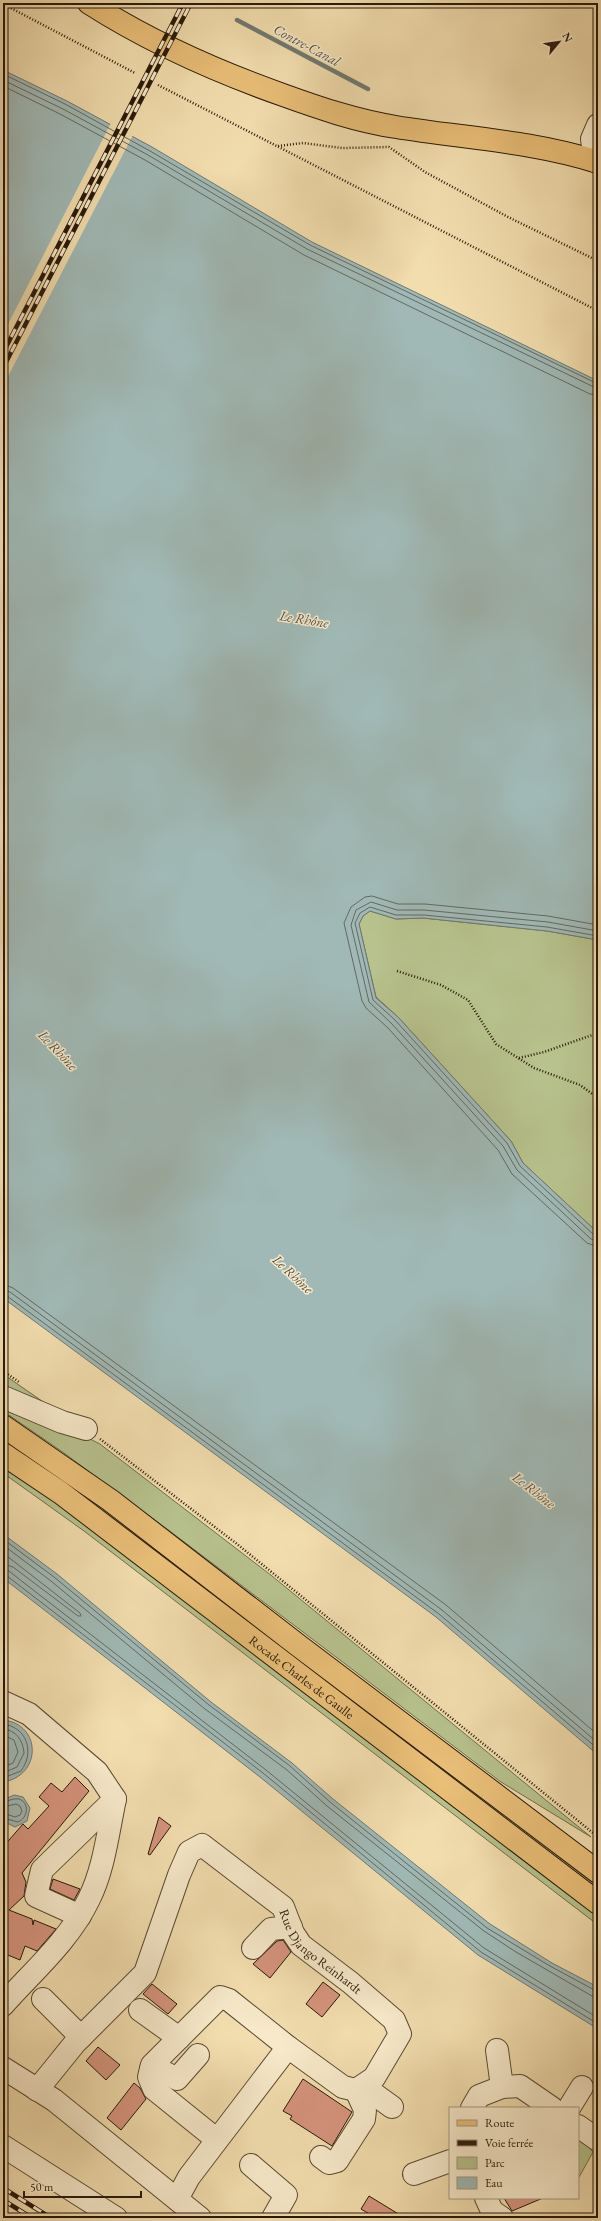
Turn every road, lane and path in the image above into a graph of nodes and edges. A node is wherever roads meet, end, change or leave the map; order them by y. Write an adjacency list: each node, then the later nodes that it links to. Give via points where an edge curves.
1 (89, 3): 7 (main road, via 130,28 194,60 236,79 319,108 395,127 533,145)
2 (5, 5): 3 (path)
3 (135, 73)
4 (158, 85): 6 (path)
5 (598, 125): 7 (street, via 592,138)
6 (278, 146): 8 (path, via 303,143 342,148 390,147 425,172); 9 (path)
7 (597, 161)
8 (598, 261)
9 (598, 311)
10 (397, 971): 12 (path, via 441,985 468,1000 496,1044)
11 (598, 1033): 12 (path)
12 (519, 1058): 13 (path, via 534,1068 580,1085)
13 (598, 1098)
14 (3, 1371): 15 (path)
15 (22, 1384)
16 (3, 1397): 18 (street, via 62,1422)
17 (3, 1426): 23 (main road, Rocade Charles de Gaulle, via 110,1500 336,1675)
18 (86, 1429): 22 (path, via 244,1549)
19 (3, 1454): 24 (main road, Rocade Charles de Gaulle, via 60,1493)
20 (3, 1702): 21 (street, via 29,1714 97,1772)
21 (115, 1799): 25 (street, via 102,1859 90,1898); 25 (street, via 42,1870 36,1896)
22 (598, 1837)
23 (598, 1872)
24 (598, 1903)
25 (80, 1916): 29 (street, via 50,1956)
26 (291, 1926): 27 (street, via 271,1929); 31 (street, Rue Django Reinhardt, via 283,1907 202,1845 189,1852 145,1973); 40 (street, Rue Django Reinhardt, via 301,1945 394,2020 400,2034 374,2078)
27 (253, 1948)
28 (43, 1999): 31 (street)
29 (3, 2005)
30 (140, 2010): 32 (street)
31 (81, 2037): 41 (street, Rue Django Reinhardt)
32 (179, 2038): 33 (street, via 220,1997 229,2000); 37 (street, via 152,2065)
33 (288, 2047): 40 (street, via 343,2087); 47 (street)
34 (497, 2050): 38 (street)
35 (198, 2055): 37 (street, via 177,2079 162,2071)
36 (3, 2068): 41 (street)
37 (151, 2070): 47 (street, via 149,2077 154,2089)
38 (502, 2087): 43 (street, via 480,2096); 44 (street, via 520,2086)
39 (582, 2087): 45 (street)
40 (359, 2088): 42 (street); 50 (street, via 365,2110 364,2118 337,2161 329,2163)
41 (37, 2090): 54 (street, via 54,2100)
42 (392, 2107)
43 (473, 2107)
44 (551, 2107)
45 (571, 2107)
46 (579, 2127): 48 (street)
47 (216, 2139): 54 (street, via 189,2176)
48 (598, 2140)
49 (3, 2146): 56 (street)
50 (321, 2157)
51 (449, 2161): 53 (street)
52 (251, 2165): 58 (street, via 286,2195)
53 (414, 2174)
54 (177, 2199): 57 (street)
55 (486, 2199): 59 (street, via 492,2211)
56 (116, 2218)
57 (200, 2218)
58 (273, 2218)
59 (502, 2218)

